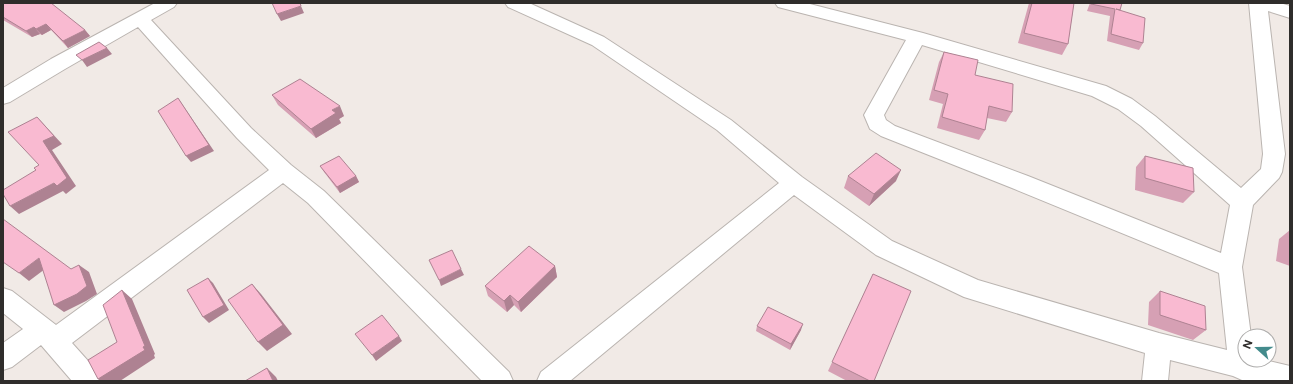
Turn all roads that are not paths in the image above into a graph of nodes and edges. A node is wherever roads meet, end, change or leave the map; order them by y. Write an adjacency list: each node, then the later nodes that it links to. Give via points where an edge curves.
1 (168, 3): 7 (street)
2 (514, 3): 11 (street, via 598,41 724,126)
3 (784, 3): 8 (street)
4 (1258, 3): 12 (street, via 1274,154 1271,172)
5 (1262, 3): 6 (street)
6 (1282, 8)
7 (140, 18): 9 (street); 10 (street, via 244,133)
8 (917, 37): 12 (street, via 1099,91 1148,121); 13 (street, via 874,115 877,124 888,132)
9 (3, 97)
10 (283, 171): 16 (street); 23 (street, via 316,197)
11 (794, 183): 17 (street, via 884,248 973,289); 24 (street)
12 (1242, 202): 13 (street)
13 (1230, 267): 15 (street)
14 (3, 299): 16 (street)
15 (1237, 328)
16 (49, 335): 18 (street); 22 (street)
17 (1159, 345): 19 (street); 25 (street)
18 (3, 358)
19 (1237, 367)
20 (1242, 368): 21 (street)
21 (1290, 379)
22 (89, 381)
23 (500, 381)
24 (550, 381)
25 (1155, 381)

